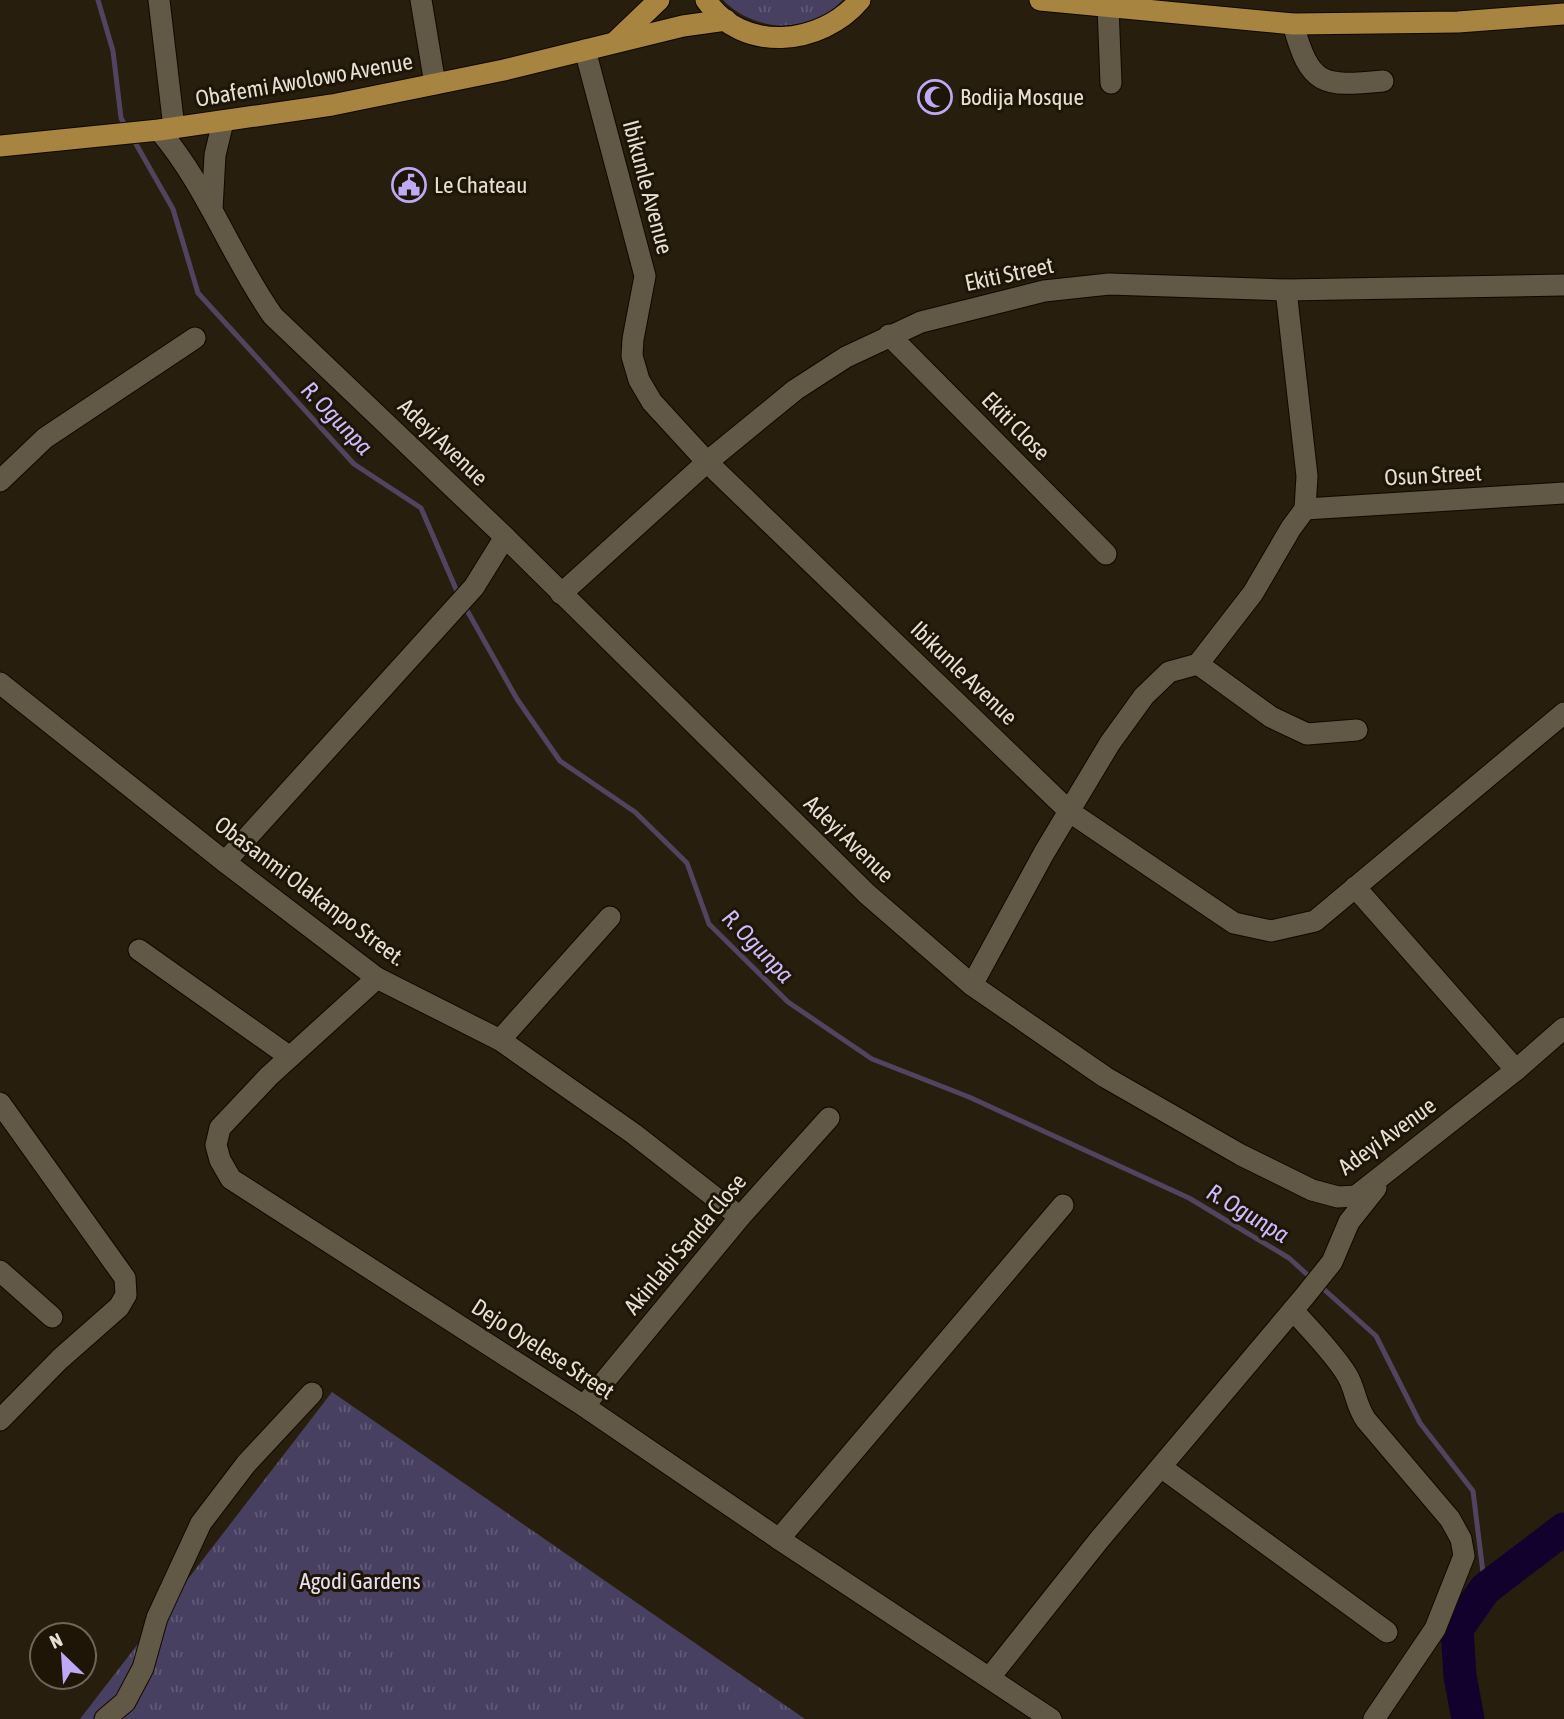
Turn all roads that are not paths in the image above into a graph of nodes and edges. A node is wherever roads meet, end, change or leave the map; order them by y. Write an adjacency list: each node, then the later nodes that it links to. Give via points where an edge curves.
1 (159, 0): 17 (street)
2 (421, 0): 15 (street)
3 (659, 0): 11 (main road)
4 (706, 0): 9 (main road)
5 (1040, 0): 7 (main road)
6 (862, 1): 9 (main road, via 819,31 795,37 771,38)
7 (1108, 7): 10 (main road); 14 (street)
8 (1564, 14): 10 (main road, via 1458,22)
9 (726, 20): 11 (main road, Obafemi Awolowo Avenue)
10 (1293, 24): 13 (street, via 1301,55 1319,79 1342,86)
11 (614, 43): 12 (main road, Obafemi Awolowo Avenue)
12 (585, 50): 15 (main road, Obafemi Awolowo Avenue); 24 (street, Ibikunle Avenue, via 645,276 632,356 639,380 652,402)
13 (1383, 82)
14 (1111, 83)
15 (435, 84): 16 (main road, Obafemi Awolowo Avenue)
16 (223, 122): 17 (main road, Obafemi Awolowo Avenue); 19 (street, via 215,155)
17 (166, 129): 18 (main road, Obafemi Awolowo Avenue); 19 (street, Adeyi Avenue)
18 (0, 146)
19 (212, 209): 28 (street, Adeyi Avenue, via 250,283 273,316)
20 (1564, 285): 21 (street, Ekiti Street)
21 (1286, 290): 22 (street, Ekiti Street, via 1109,284 1044,291); 27 (street, via 1307,476)
22 (889, 335): 24 (street, Ekiti Street, via 795,390); 29 (street, Ekiti Close)
23 (195, 338): 25 (street, via 45,438)
24 (708, 462): 30 (street, Ekiti Street); 35 (street, Ibikunle Avenue)
25 (0, 481)
26 (1564, 493): 27 (street, Osun Street)
27 (1305, 509): 31 (street, via 1253,593)
28 (505, 537): 30 (street, Adeyi Avenue); 36 (street, via 474,587)
29 (1107, 554)
30 (561, 594): 41 (street, Adeyi Avenue, via 867,894)
31 (1198, 664): 34 (street, via 1271,717 1307,734); 35 (street, via 1169,672 1144,696)
32 (0, 683): 36 (street, Obasanmi Olakanpo Street.)
33 (1564, 713): 37 (street, Ibikunle Avenue)
34 (1357, 730)
35 (1070, 812): 37 (street, Ibikunle Avenue, via 1234,923 1271,931 1315,920); 41 (street)
36 (225, 862): 40 (street, Obasanmi Olakanpo Street.)
37 (1355, 887): 45 (street)
38 (610, 917): 43 (street)
39 (139, 950): 44 (street)
40 (377, 978): 43 (street, Obasanmi Olakanpo Street.); 44 (street, Dejo Oyelese Street)
41 (972, 985): 48 (street, Adeyi Avenue, via 1105,1077 1312,1190 1356,1196)
42 (1564, 1028): 45 (street, Adeyi Avenue)
43 (500, 1040): 50 (street, Obasanmi Olakanpo Street., via 634,1134)
44 (290, 1056): 55 (street, Dejo Oyelese Street, via 220,1128 216,1145 231,1179)
45 (1516, 1070): 48 (street, Adeyi Avenue)
46 (3, 1117): 56 (street, via 125,1278 126,1295 119,1307)
47 (829, 1118): 50 (street, Akinlabi Sanda Close)
48 (1390, 1171): 52 (street, via 1349,1222 1332,1262)
49 (1063, 1205): 58 (street)
50 (740, 1217): 55 (street, Akinlabi Sanda Close)
51 (0, 1271): 53 (street)
52 (1299, 1304): 57 (street); 63 (street, via 1346,1373 1357,1408 1450,1519 1461,1539 1464,1556 1435,1629)
53 (52, 1317)
54 (312, 1393): 61 (street, via 246,1464 201,1523 158,1618 143,1668 125,1702)
55 (584, 1406): 58 (street, Dejo Oyelese Street)
56 (0, 1420)
57 (1161, 1467): 59 (street); 60 (street)
58 (779, 1539): 60 (street, Dejo Oyelese Street)
59 (1387, 1632)
60 (990, 1677): 62 (street, Dejo Oyelese Street)
61 (105, 1719)
62 (1051, 1719)
63 (1374, 1719)

